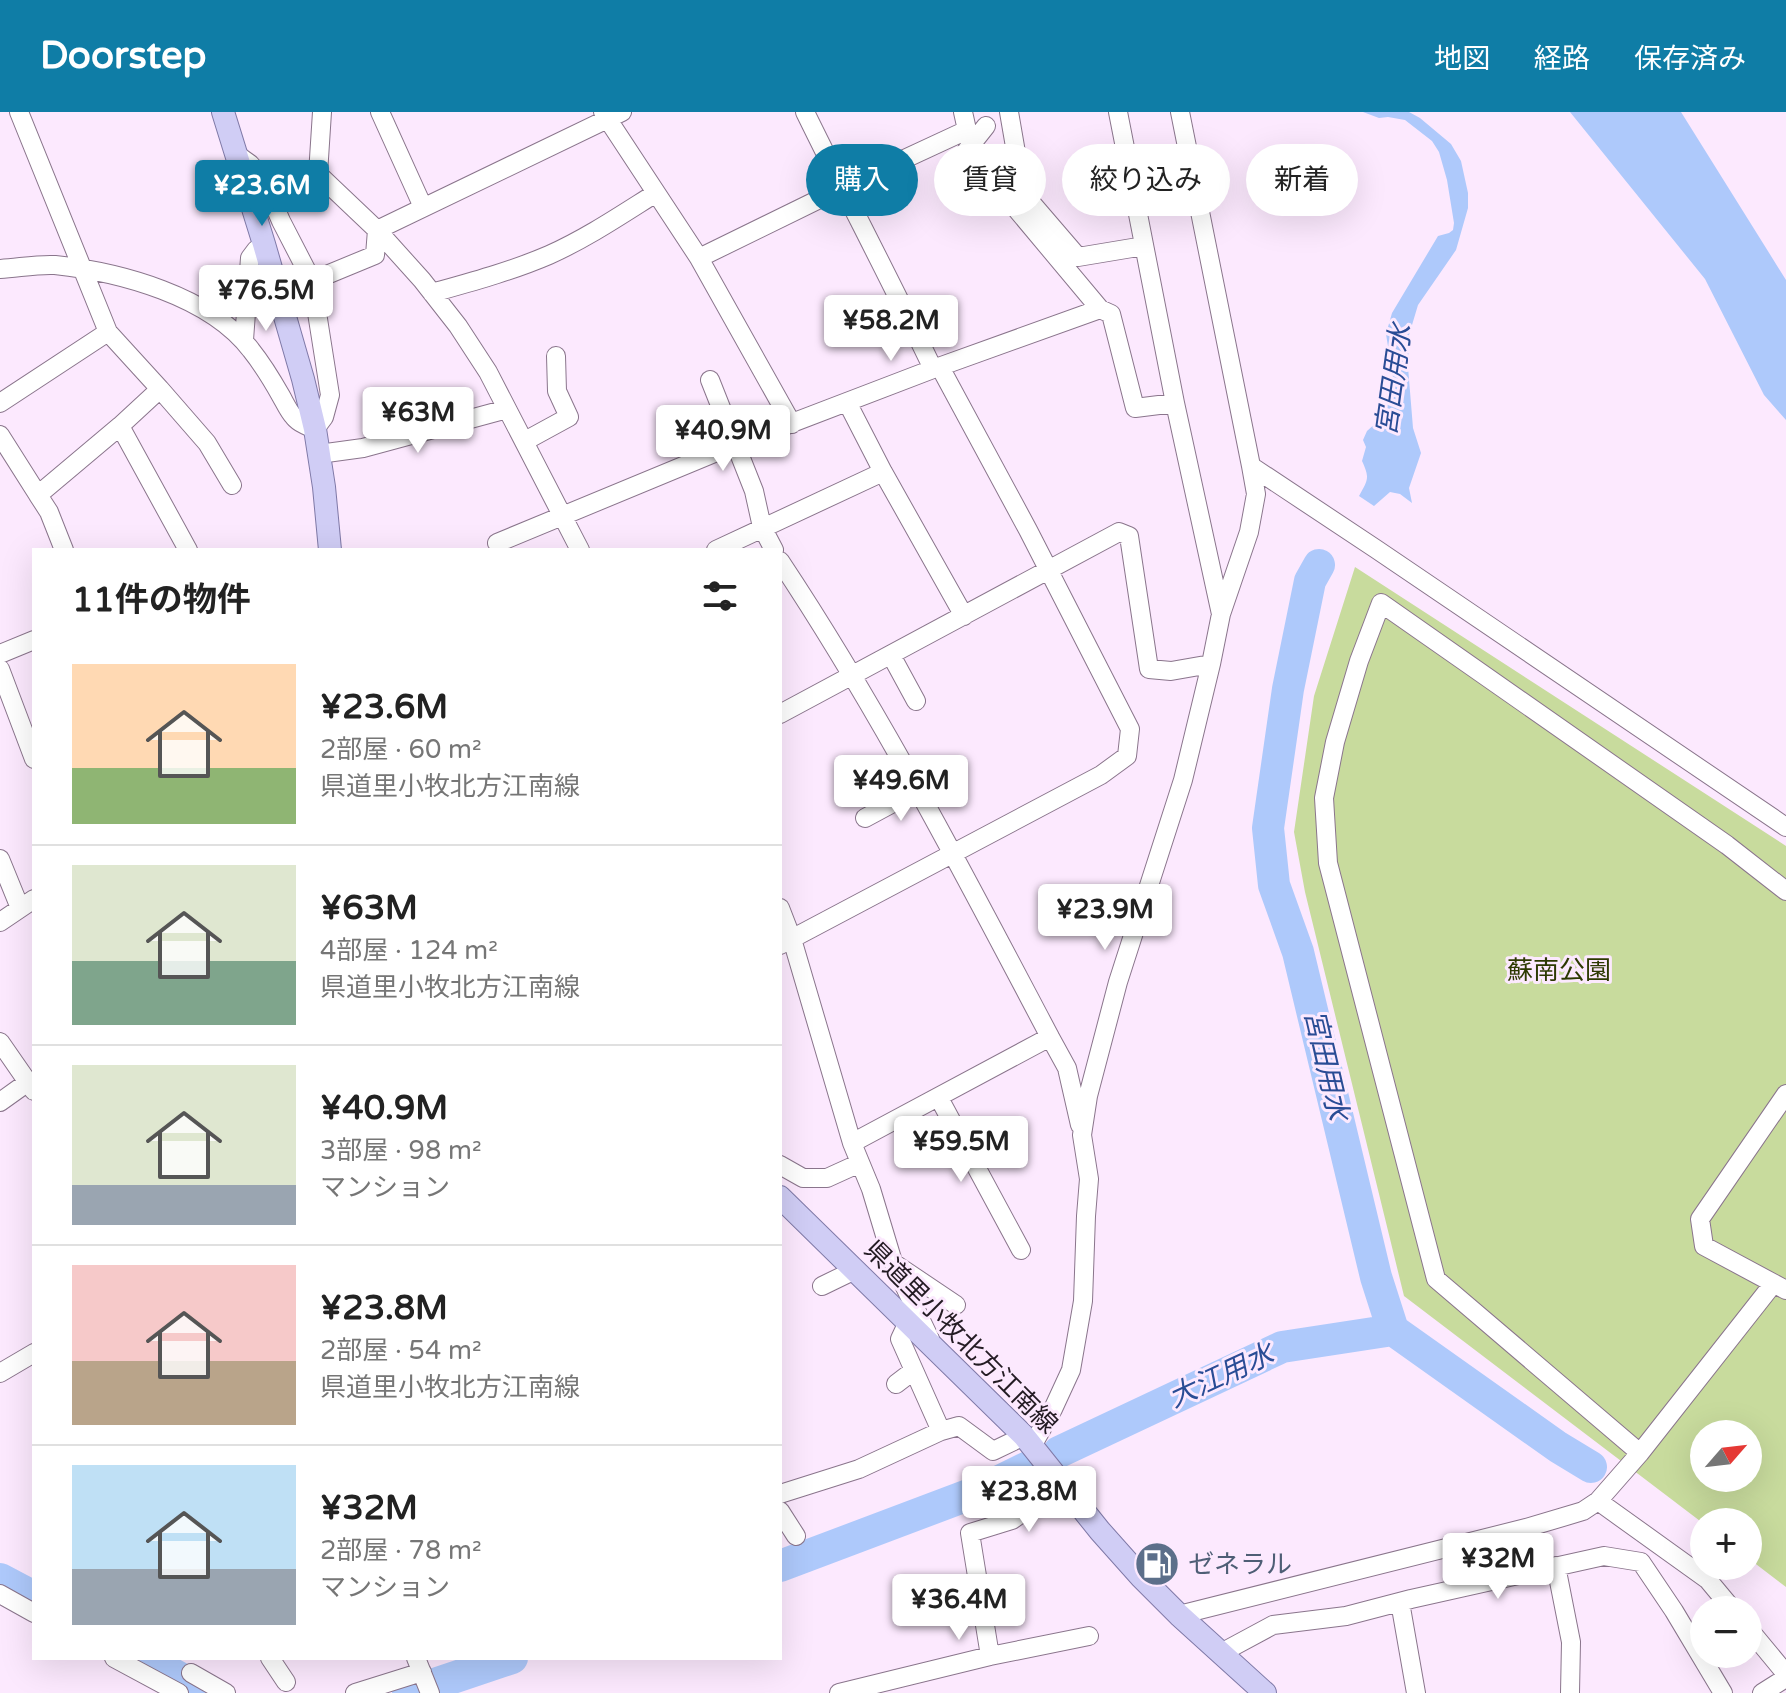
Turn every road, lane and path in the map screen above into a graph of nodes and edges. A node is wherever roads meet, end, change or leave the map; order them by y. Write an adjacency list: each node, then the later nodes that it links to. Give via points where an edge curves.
1 (19, 112): 24 (street)
2 (223, 112): 14 (main road)
3 (322, 112): 19 (street, via 318,174)
4 (380, 112): 17 (street)
5 (805, 112): 12 (street)
6 (963, 112): 13 (street, via 967,130)
7 (1009, 112): 21 (street, via 1023,193 1078,257)
8 (1118, 112): 21 (street)
9 (1180, 112): 45 (street)
10 (611, 114): 15 (street); 17 (street)
11 (986, 126): 27 (street, via 967,150)
12 (821, 144)
13 (918, 153)
14 (236, 154): 20 (main road); 25 (street, via 263,179)
15 (656, 193): 22 (street); 26 (street, via 549,255)
16 (806, 206): 22 (street)
17 (423, 207): 19 (street)
18 (858, 216): 31 (street)
19 (377, 230): 25 (street, via 375,255); 26 (street)
20 (264, 244): 29 (street, via 250,258); 40 (main road)
21 (1144, 246): 36 (street)
22 (699, 258): 38 (street)
23 (0, 269): 24 (street, via 53,265)
24 (84, 271): 28 (street); 29 (street, via 134,279 231,327)
25 (312, 281): 40 (street, via 330,395)
26 (432, 293): 37 (street, via 488,372)
27 (1100, 309): 31 (street); 36 (street, via 1111,314 1135,408)
28 (108, 332): 33 (street); 35 (street)
29 (244, 340): 40 (street, via 293,416)
30 (556, 356): 42 (street, via 557,391 569,417)
31 (936, 368): 34 (street); 59 (street)
32 (710, 380): 43 (street)
33 (160, 389): 39 (street); 47 (street, via 207,443)
34 (847, 402): 38 (street); 46 (street)
35 (0, 403)
36 (1175, 403): 60 (street)
37 (507, 409): 42 (street); 44 (street, via 363,448)
38 (792, 424): 43 (street)
39 (120, 426): 48 (street); 53 (street)
40 (315, 429): 44 (main road)
41 (0, 435): 48 (street)
42 (525, 441): 49 (street)
43 (735, 445): 49 (street); 50 (street)
44 (319, 454): 54 (main road)
45 (1251, 466): 60 (street, via 1256,494 1249,532); 73 (street)
46 (883, 472): 50 (street); 61 (street)
47 (232, 485)
48 (38, 495): 52 (street)
49 (564, 517): 51 (street); 55 (street)
50 (762, 527): 56 (street); 57 (street)
51 (497, 543)
52 (63, 548)
53 (187, 548)
54 (330, 548)
55 (579, 548)
56 (720, 548)
57 (773, 548)
58 (782, 564): 67 (street)
59 (1048, 571): 61 (street); 65 (street, via 1119,532 1129,536 1149,669); 74 (street, via 1130,729 1127,756 1101,775)
60 (1221, 614): 65 (street)
61 (964, 616): 64 (street)
62 (32, 641): 63 (street)
63 (0, 654)
64 (891, 655): 67 (street); 68 (street)
65 (1211, 664): 87 (street, via 1183,780 1118,982)
66 (0, 669): 70 (street)
67 (852, 675): 69 (street); 71 (street)
68 (916, 701)
69 (782, 713)
70 (32, 754)
71 (917, 790): 72 (street); 74 (street)
72 (865, 818)
73 (1786, 827)
74 (952, 852): 80 (street); 81 (street)
75 (0, 859): 77 (street)
76 (1786, 891): 106 (street, via 1381,603 1335,742 1324,798 1328,863 1436,1279)
77 (27, 904): 79 (street)
78 (782, 919): 80 (street)
79 (0, 922)
80 (786, 942): 88 (street)
81 (1050, 1037): 85 (street); 87 (street, via 1067,1068)
82 (0, 1042): 83 (street)
83 (31, 1086): 86 (street)
84 (1786, 1094): 96 (street, via 1700,1219 1704,1246)
85 (939, 1098): 88 (street); 92 (street)
86 (0, 1102)
87 (1082, 1135): 105 (street, via 1089,1179 1081,1314 1071,1370)
88 (852, 1143): 89 (street)
89 (860, 1163): 90 (street, via 827,1178 803,1178); 93 (street)
90 (782, 1166)
91 (782, 1199): 94 (main road, 県道里小牧北方江南線)
92 (1021, 1250)
93 (893, 1262): 97 (street); 99 (street)
94 (855, 1270): 95 (street); 98 (main road, 県道里小牧北方江南線)
95 (822, 1286)
96 (1780, 1287): 106 (street)
97 (956, 1305)
98 (908, 1322): 99 (main road, 県道里小牧北方江南線); 101 (street, via 900,1339)
99 (934, 1347): 105 (main road, 県道里小牧北方江南線)
100 (32, 1354): 102 (street)
101 (913, 1371): 103 (street); 104 (street)
102 (0, 1373)
103 (896, 1384)
104 (941, 1431): 105 (street, via 959,1426 993,1451); 108 (street, via 859,1469)
105 (1028, 1441): 107 (main road, 県道里小牧北方江南線)
106 (1640, 1453): 109 (street)
107 (1063, 1484): 117 (main road, 県道里小牧北方江南線); 121 (street, via 1012,1520 970,1533)
108 (782, 1493)
109 (1598, 1501): 114 (street, via 1708,1580); 117 (street, via 1583,1511 1526,1528)
110 (782, 1514): 111 (street)
111 (796, 1536)
112 (1556, 1566): 115 (street); 134 (street, via 1571,1642); 135 (street, via 1604,1556 1641,1562)
113 (0, 1594): 116 (street)
114 (1721, 1596)
115 (1400, 1602): 120 (street, via 1346,1616 1273,1625); 133 (street)
116 (32, 1612)
117 (1179, 1615): 120 (main road, 県道里小牧北方江南線)
118 (1089, 1636): 121 (street)
119 (1762, 1647): 125 (street)
120 (1221, 1653): 132 (main road, 県道里小牧北方江南線)
121 (990, 1656): 131 (street)
122 (121, 1660): 126 (street)
123 (271, 1660): 127 (street)
124 (420, 1668): 129 (street); 130 (street)
125 (1785, 1678): 136 (street)
126 (188, 1680): 128 (street)
127 (286, 1682)
128 (226, 1693)
129 (355, 1693)
130 (430, 1693)
131 (839, 1693)
132 (1265, 1693)
133 (1416, 1693)
134 (1570, 1693)
135 (1723, 1693)
136 (1762, 1693)

